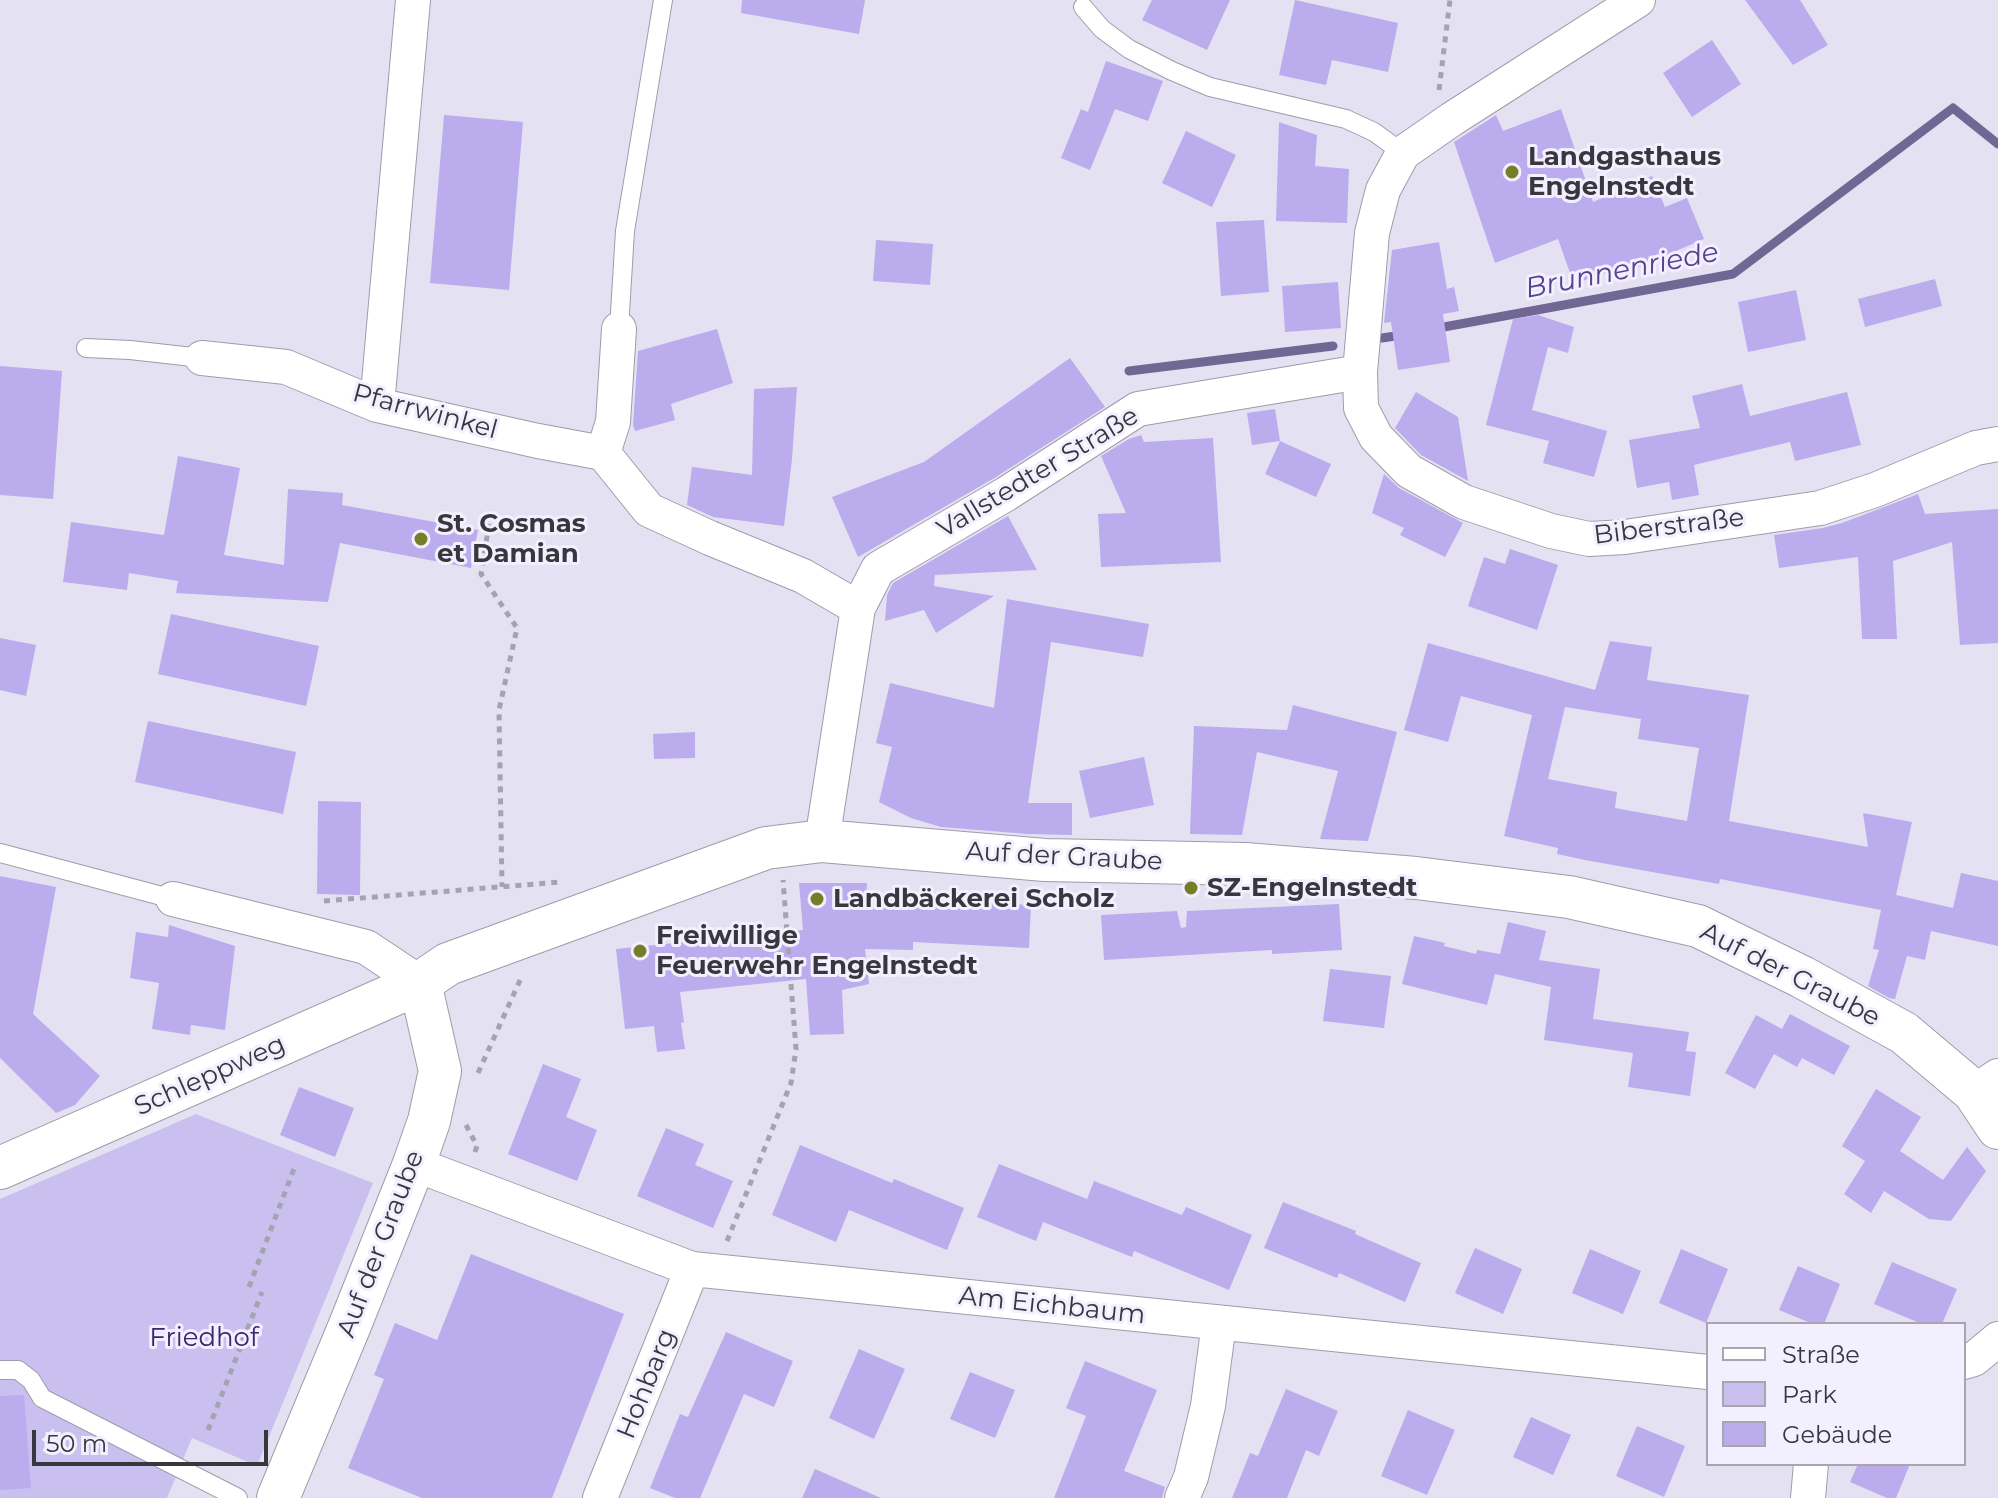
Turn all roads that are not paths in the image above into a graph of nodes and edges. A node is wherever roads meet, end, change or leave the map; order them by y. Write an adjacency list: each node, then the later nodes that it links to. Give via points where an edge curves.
1 (413, 0): 10 (street)
2 (663, 0): 6 (lane, via 625,231)
3 (1638, 0): 5 (street)
4 (1083, 7): 5 (lane, via 1129,49 1172,71 1210,87 1346,119)
5 (1403, 153): 9 (street, via 1383,190 1372,233)
6 (619, 329): 12 (street, via 613,422)
7 (86, 348): 8 (lane)
8 (202, 358): 10 (street, Pfarrwinkel, via 286,367)
9 (1360, 372): 11 (street, Biberstraße, via 1361,408 1376,437 1409,471 1464,502 1589,539 1820,508); 13 (street, Vallstedter Straße, via 1138,409 878,569)
10 (377, 405): 12 (street, Pfarrwinkel)
11 (1998, 444)
12 (603, 453): 13 (street, via 649,510 803,576)
13 (858, 608): 14 (street, Vallstedter Straße)
14 (822, 841): 17 (street, Auf der Graube, via 766,848 448,964); 18 (street, Auf der Graube, via 1045,860 1245,864 1569,897 1698,926 1904,1033)
15 (0, 853): 16 (lane)
16 (173, 899): 17 (street, via 366,947)
17 (420, 983): 20 (street, Auf der Graube, via 440,1071); 21 (street, Schleppweg)
18 (1986, 1084): 19 (street, Auf der Graube)
19 (1998, 1128)
20 (414, 1164): 22 (street, Am Eichbaum); 30 (street, Auf der Graube)
21 (0, 1168)
22 (703, 1270): 23 (street, Am Eichbaum); 31 (street, Hohbarg)
23 (1219, 1323): 27 (street, Am Eichbaum); 32 (street, via 1208,1406)
24 (1998, 1339): 25 (street)
25 (1966, 1361)
26 (0, 1370): 29 (lane, via 18,1370 42,1398)
27 (1706, 1372)
28 (1811, 1466): 33 (street)
29 (238, 1498)
30 (278, 1498)
31 (600, 1498)
32 (1182, 1498)
33 (1808, 1498)

